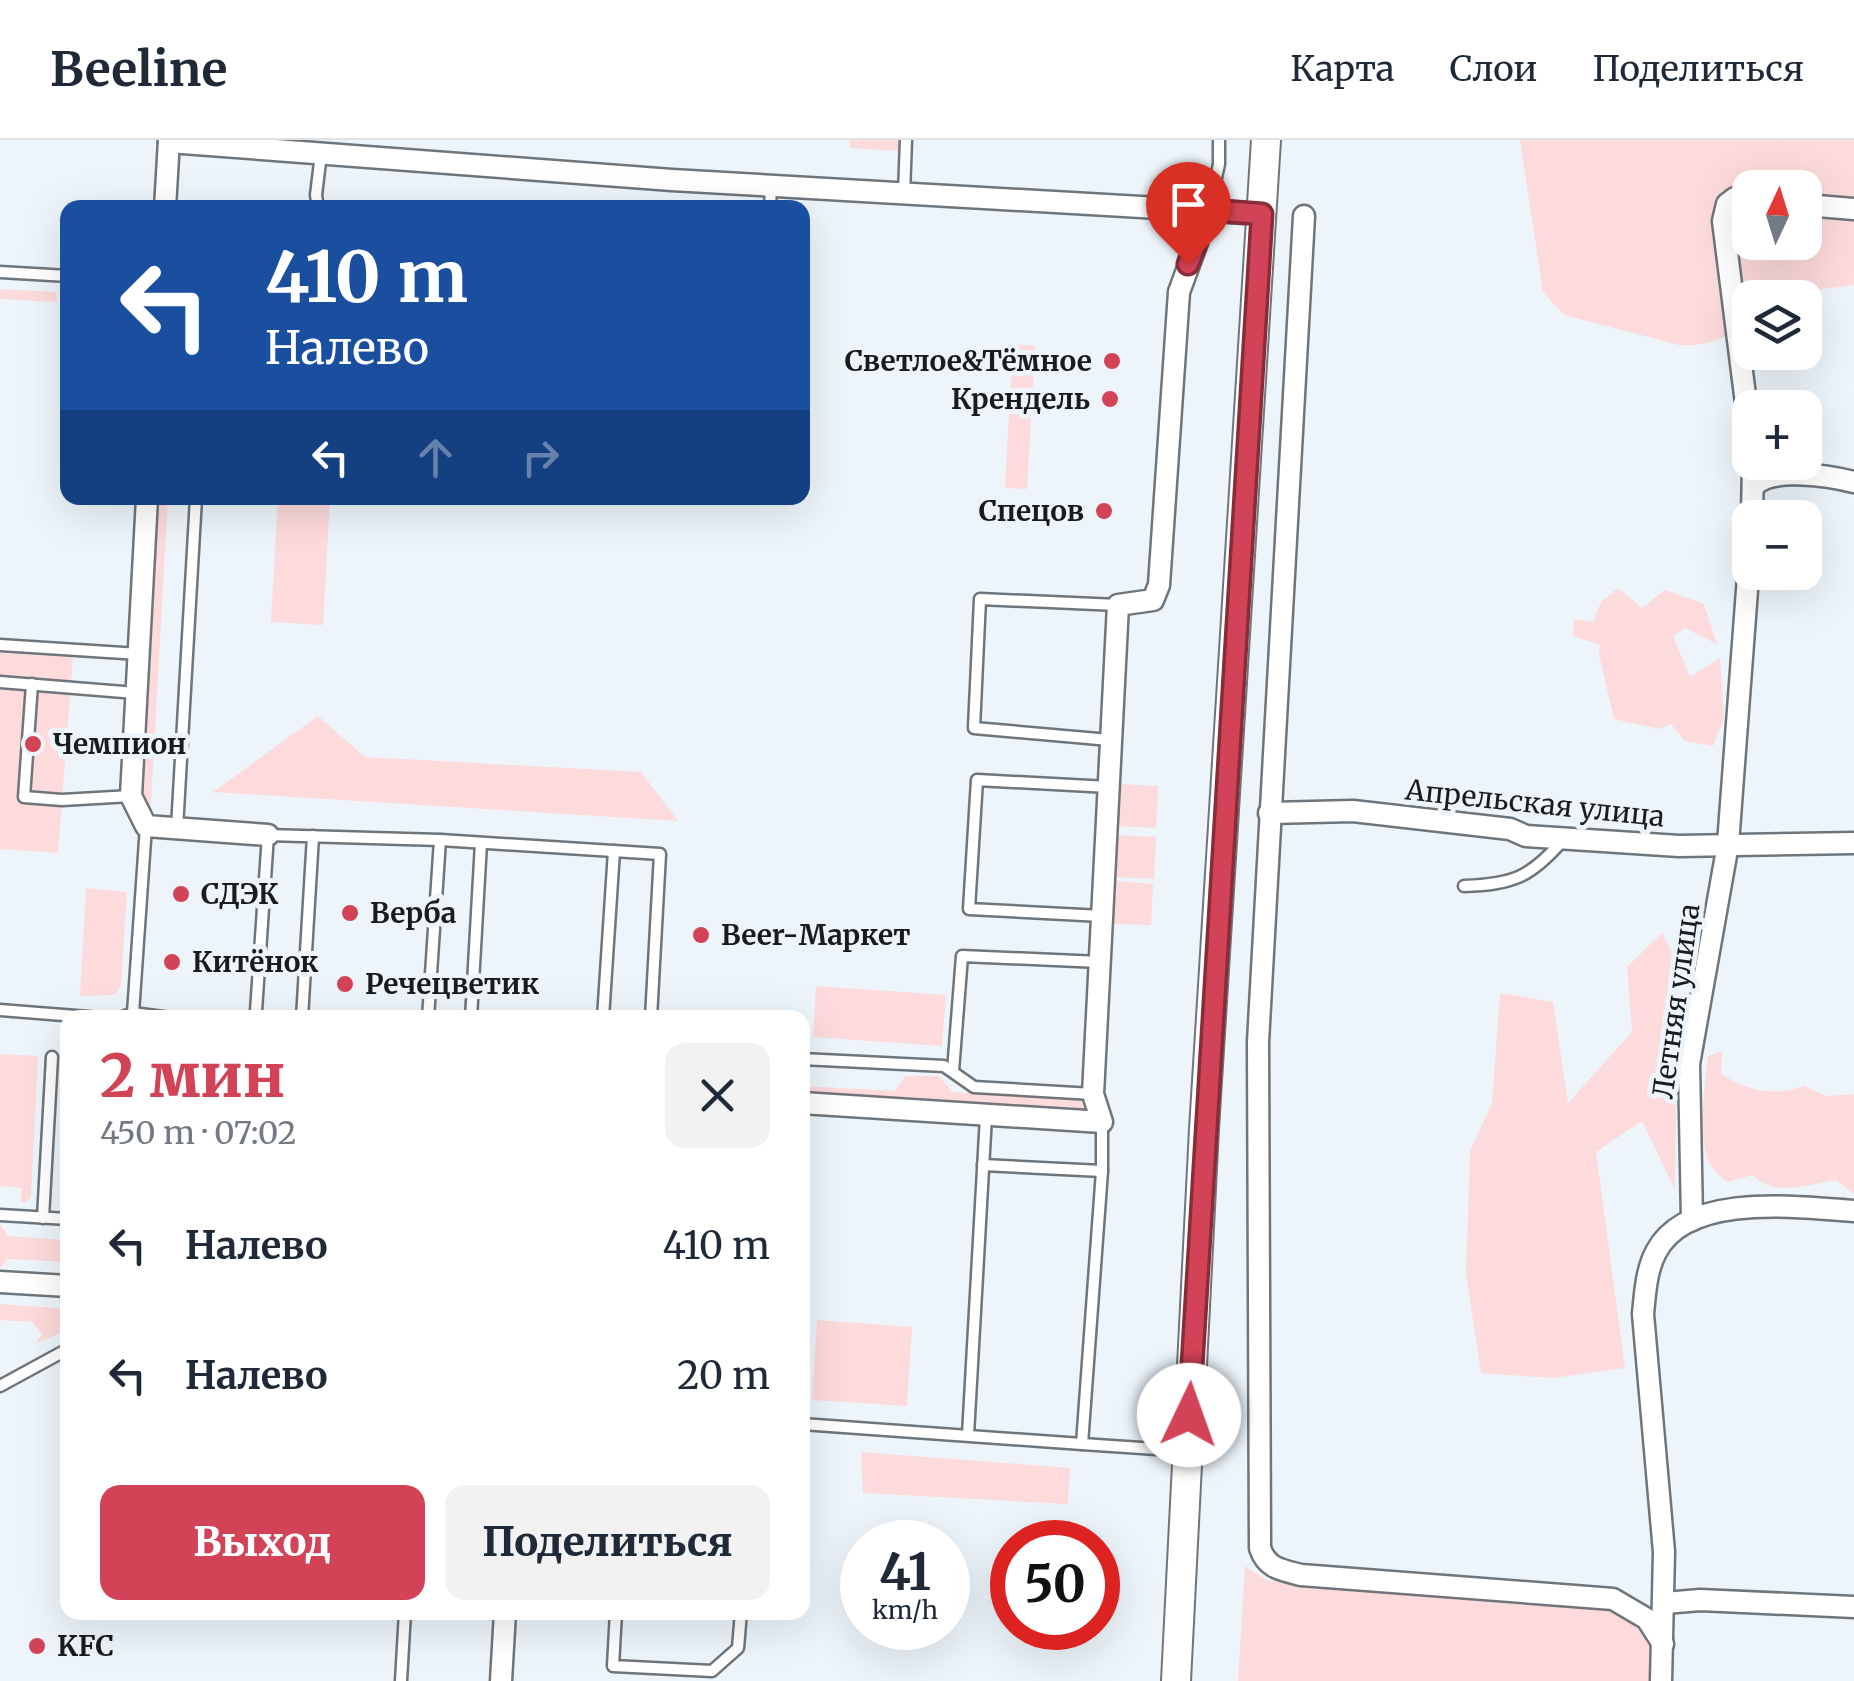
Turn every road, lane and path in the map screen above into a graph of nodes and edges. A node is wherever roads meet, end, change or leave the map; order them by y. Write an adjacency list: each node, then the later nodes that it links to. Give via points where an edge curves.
1 (906, 140): 7 (lane)
2 (1219, 140): 14 (lane)
3 (1266, 140): 15 (main road)
4 (169, 141): 5 (street); 8 (street)
5 (321, 152): 6 (street); 9 (lane)
6 (772, 186): 7 (street); 10 (lane)
7 (904, 194): 14 (street)
8 (165, 200)
9 (317, 200)
10 (771, 200)
11 (1732, 202): 19 (street, via 1723,221)
12 (1822, 206): 13 (street)
13 (1854, 209)
14 (1209, 210): 15 (street); 27 (street, via 1179,292 1159,585 1152,600)
15 (1262, 214): 80 (main road)
16 (1304, 216): 36 (street)
17 (0, 272): 18 (lane)
18 (60, 276)
19 (1744, 390)
20 (1754, 480): 22 (street)
21 (1854, 482): 22 (street, via 1780,474)
22 (1754, 485): 23 (street)
23 (1753, 500)
24 (147, 505): 29 (street)
25 (196, 505): 38 (lane)
26 (1747, 590): 45 (street, Летняя улица)
27 (1118, 605): 33 (street); 33 (lane, via 980,600 974,728)
28 (0, 646): 29 (lane)
29 (139, 654): 32 (street)
30 (0, 682): 31 (lane)
31 (32, 684): 32 (lane); 35 (lane, via 24,797)
32 (137, 693): 35 (street)
33 (1112, 740): 34 (street)
34 (1109, 787): 48 (street); 48 (lane, via 977,780 969,910)
35 (131, 796): 37 (street)
36 (1270, 813): 41 (street, Апрельская улица, via 1352,811); 87 (street, via 1258,1042 1264,1561 1302,1575 1613,1598 1647,1619)
37 (146, 826): 38 (street); 51 (lane)
38 (177, 828): 39 (street)
39 (268, 835): 40 (lane); 52 (lane)
40 (314, 836): 42 (lane); 53 (lane)
41 (1564, 839): 45 (street, Апрельская улица); 47 (lane, via 1540,866 1502,884)
42 (440, 840): 43 (lane); 54 (lane)
43 (481, 843): 46 (lane); 55 (lane)
44 (1854, 843): 45 (street, Апрельская улица)
45 (1728, 844): 72 (street, Летняя улица, via 1689,1064)
46 (614, 851): 56 (lane); 57 (lane, via 660,854)
47 (1464, 886)
48 (1103, 916): 49 (street)
49 (1100, 962): 61 (lane, via 962,956); 62 (street)
50 (0, 1010): 58 (lane)
51 (133, 1010)
52 (256, 1010)
53 (303, 1010)
54 (429, 1010)
55 (471, 1010)
56 (604, 1010)
57 (651, 1010)
58 (60, 1015)
59 (52, 1057): 70 (lane)
60 (810, 1059): 61 (lane, via 944,1066)
61 (959, 1074): 62 (lane, via 974,1088)
62 (1093, 1094): 65 (street)
63 (810, 1104): 64 (street)
64 (986, 1116): 65 (street); 66 (lane)
65 (1102, 1122): 67 (lane)
66 (984, 1165): 67 (lane); 78 (lane)
67 (1102, 1171): 79 (lane)
68 (1854, 1212): 72 (street, via 1754,1206)
69 (0, 1216): 70 (lane)
70 (43, 1218): 71 (lane)
71 (60, 1219)
72 (1692, 1220): 81 (street, via 1668,1234 1646,1283)
73 (0, 1282): 74 (street)
74 (60, 1286)
75 (60, 1353): 76 (lane)
76 (0, 1386)
77 (810, 1425): 78 (lane)
78 (968, 1435): 79 (lane)
79 (1082, 1444): 80 (lane)
80 (1187, 1451): 90 (main road)
81 (1665, 1603): 82 (street); 87 (street)
82 (1854, 1608)
83 (405, 1620): 88 (lane)
84 (505, 1620): 89 (street)
85 (616, 1620): 86 (lane, via 613,1666 712,1671 738,1648)
86 (740, 1620)
87 (1663, 1644): 91 (street)
88 (401, 1681)
89 (501, 1681)
90 (1176, 1681)
91 (1662, 1681)

